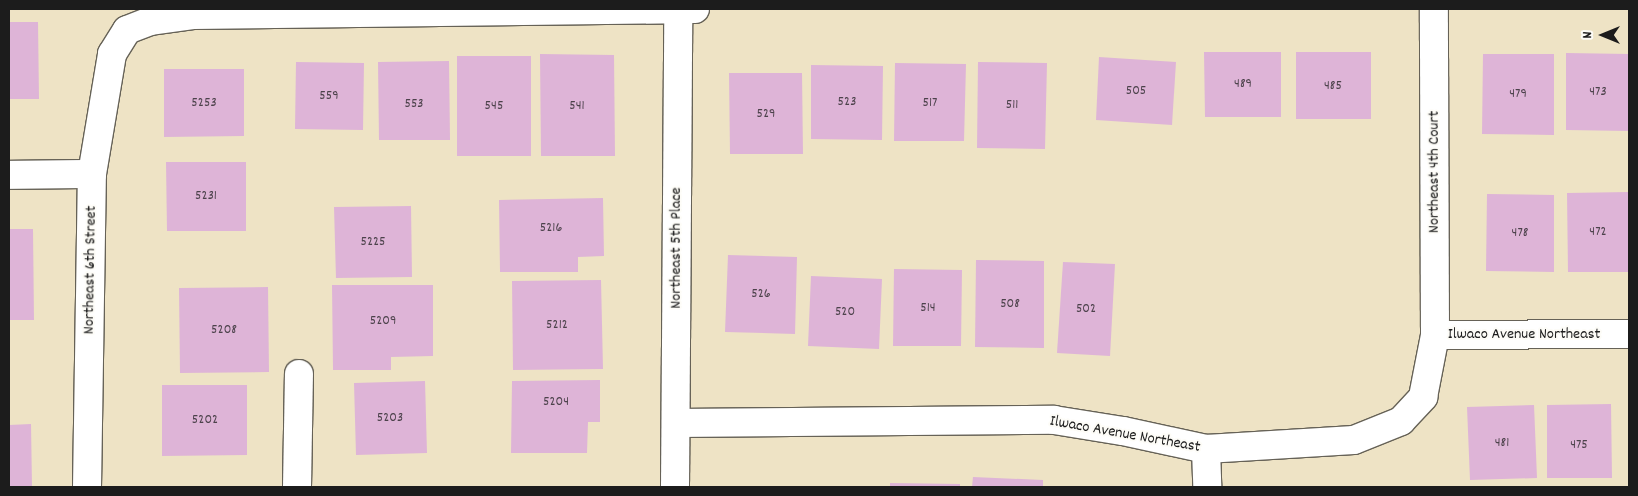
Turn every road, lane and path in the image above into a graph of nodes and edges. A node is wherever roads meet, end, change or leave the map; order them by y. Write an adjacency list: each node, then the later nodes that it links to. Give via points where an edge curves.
1 (678, 9): 2 (street); 4 (street, Northeast 6th Street, via 193,14 151,21 127,30 112,54); 9 (street, Northeast 5th Place)
2 (695, 9)
3 (1434, 9): 7 (street, Northeast 4th Court)
4 (92, 174): 5 (street); 11 (street, Northeast 6th Street)
5 (9, 175)
6 (1629, 334): 7 (street, Ilwaco Avenue Northeast)
7 (1436, 336): 10 (street, Ilwaco Avenue Northeast, via 1424,397 1401,421 1354,440)
8 (299, 374): 12 (street)
9 (676, 423): 10 (street, Ilwaco Avenue Northeast, via 1054,420); 13 (street, Northeast 5th Place)
10 (1206, 449): 14 (street)
11 (87, 487)
12 (297, 487)
13 (675, 487)
14 (1206, 487)

